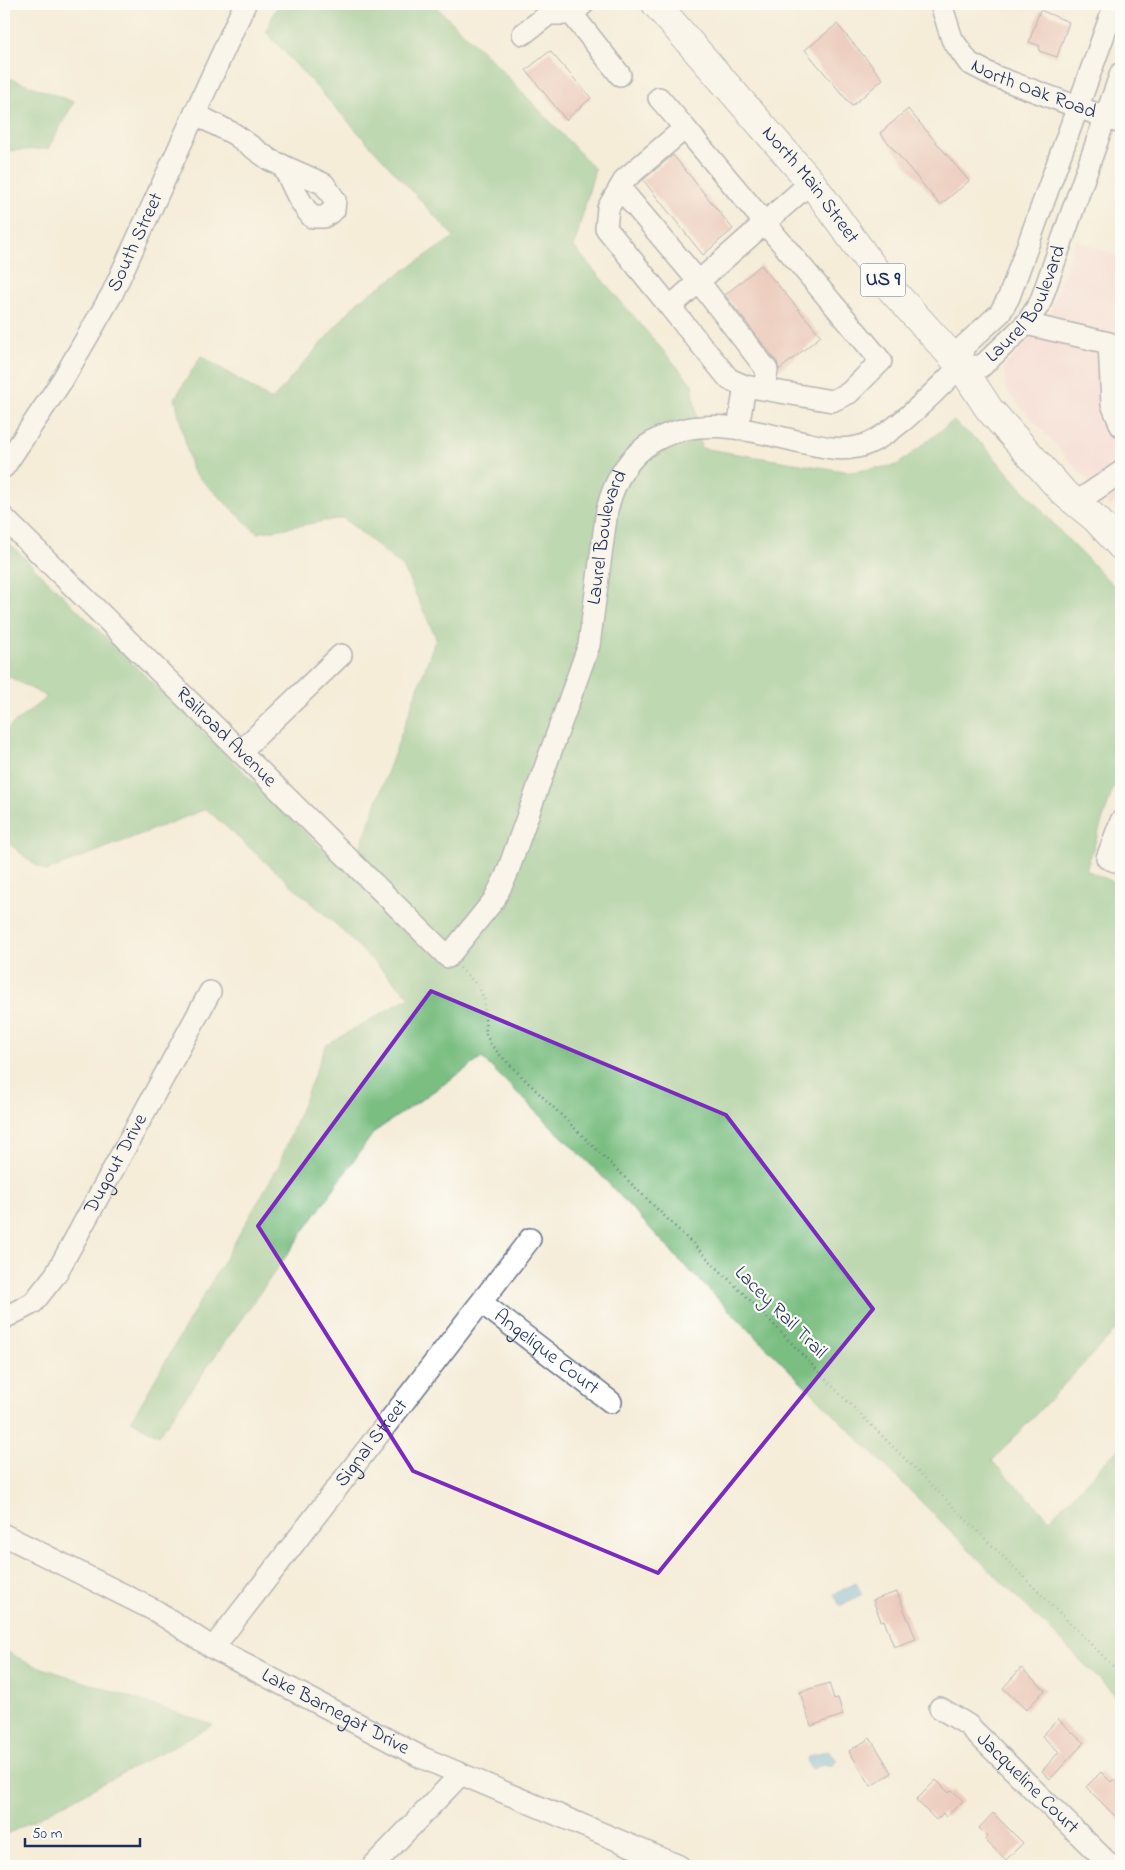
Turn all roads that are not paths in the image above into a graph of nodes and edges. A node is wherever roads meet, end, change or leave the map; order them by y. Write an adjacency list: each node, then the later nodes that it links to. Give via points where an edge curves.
1 (245, 4): 11 (street, South Street)
2 (656, 4): 15 (highway, North Main Street / US 9)
3 (941, 4): 10 (street, North Oak Road, via 952,39 969,63)
4 (1115, 4): 10 (street, Laurel Boulevard)
5 (577, 9): 6 (street, via 549,14); 8 (street)
6 (523, 34)
7 (1121, 73): 12 (street, Laurel Boulevard)
8 (620, 75)
9 (659, 98): 13 (street)
10 (1078, 107): 12 (street, North Oak Road); 17 (street, Laurel Boulevard)
11 (196, 114): 14 (street); 27 (street, South Street, via 112,294 63,379)
12 (1114, 120): 18 (street, Laurel Boulevard)
13 (685, 128): 16 (street); 19 (street)
14 (282, 165)
15 (811, 182): 19 (street); 23 (highway, North Main Street / US 9, via 880,277)
16 (620, 188): 20 (street); 21 (street, via 608,208 606,228)
17 (1043, 206): 18 (street, Laurel Boulevard); 23 (street, Laurel Boulevard, via 1009,297 1000,313 963,347)
18 (1070, 216): 22 (street, Laurel Boulevard, via 1050,282)
19 (764, 224): 20 (street); 24 (street, via 881,361 849,393 832,401)
20 (699, 282): 21 (street); 24 (street, via 768,370)
21 (670, 307): 24 (street, via 729,380)
22 (1026, 324): 23 (street, Laurel Boulevard, via 982,366); 25 (street, via 1109,343 1112,404)
23 (960, 366): 26 (street, Laurel Boulevard, via 893,428 859,447 830,448); 29 (highway, North Main Street / US 9, via 989,410 1063,492)
24 (754, 387): 26 (street)
25 (1121, 426)
26 (738, 428): 36 (street, Laurel Boulevard, via 690,427 667,433 630,460 619,476 607,510 594,617 580,674 506,876 494,900)
27 (4, 468)
28 (1121, 472): 29 (street)
29 (1076, 502): 31 (highway, North Main Street / US 9)
30 (4, 518): 33 (street, Railroad Avenue)
31 (1121, 546)
32 (341, 655): 33 (street)
33 (240, 752): 36 (street, Railroad Avenue)
34 (1121, 821): 35 (street, via 1107,858)
35 (1121, 863)
36 (448, 957)
37 (210, 992): 40 (street, Dugout Drive, via 56,1274 33,1303)
38 (530, 1239): 39 (street, Signal Street)
39 (482, 1303): 41 (street, Angelique Court); 43 (street, Signal Street)
40 (4, 1318)
41 (611, 1402)
42 (4, 1535): 43 (street, Lake Barnegat Drive, via 156,1611)
43 (213, 1648): 45 (street, Lake Barnegat Drive, via 423,1758)
44 (940, 1708): 48 (street, Jacqueline Court, via 968,1725)
45 (461, 1774): 46 (street); 47 (street, Lake Barnegat Drive)
46 (373, 1866)
47 (679, 1866)
48 (1111, 1866)

